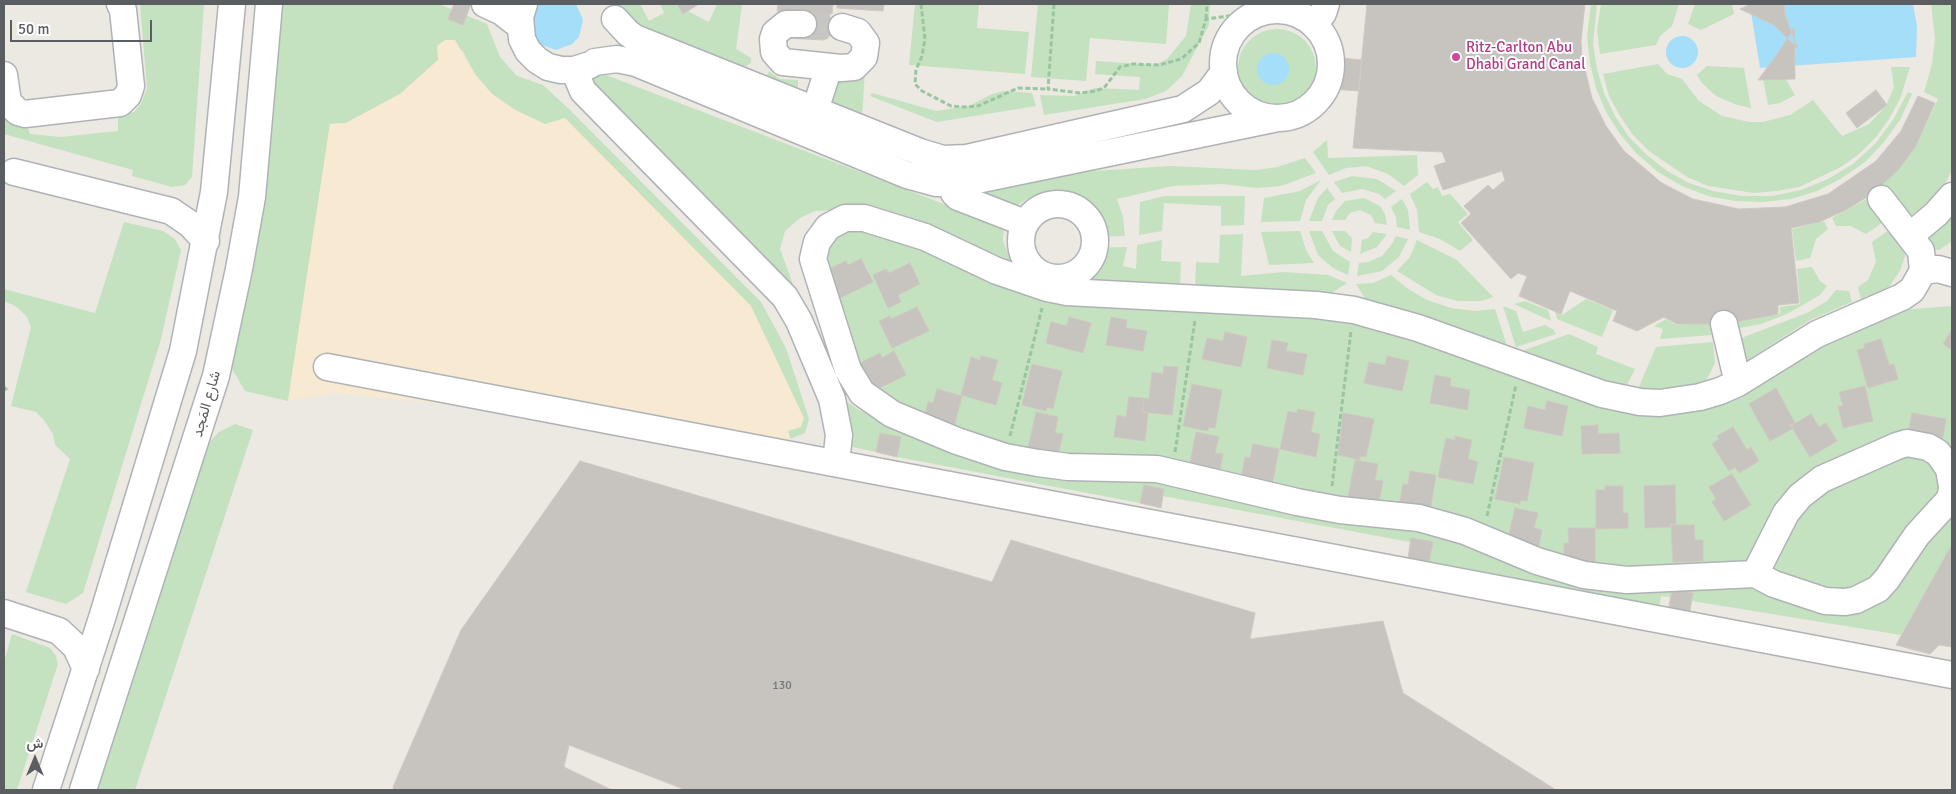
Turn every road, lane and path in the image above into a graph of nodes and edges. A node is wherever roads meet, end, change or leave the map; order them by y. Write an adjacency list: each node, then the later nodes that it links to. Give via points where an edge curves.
1 (120, 4): 19 (street, via 131,86 120,103 25,114 8,102)
2 (232, 4): 27 (street)
3 (269, 4): 56 (street, شارع المَجد, via 252,197 216,376)
4 (485, 4): 11 (street, via 502,12)
5 (921, 4): 21 (path, via 925,39 915,84 922,91 951,106 964,107 978,106 1018,88)
6 (1054, 4): 21 (path)
7 (1207, 4): 12 (path)
8 (613, 12): 16 (street, via 613,39 609,47); 20 (street, via 628,33 636,38)
9 (1244, 12): 10 (street, via 1282,11 1304,18); 12 (path); 18 (street, via 1226,48)
10 (1320, 14): 23 (street, via 1330,52 1328,84 1308,109)
11 (522, 15): 16 (street, via 528,50 537,60 561,70)
12 (1206, 19): 21 (path, via 1199,43 1181,59 1159,65 1120,67 1104,88 1096,92)
13 (803, 24): 15 (street, via 786,24 775,33 772,46)
14 (842, 27): 17 (street, via 852,28 863,37 866,43 864,57 848,68)
15 (777, 58): 17 (street, via 789,64); 20 (street)
16 (584, 66): 22 (street, via 617,59 636,63); 44 (street, via 578,85 583,91 785,297 799,321 832,399 838,429)
17 (829, 67): 22 (street)
18 (1224, 72): 23 (street, via 1236,100 1248,110); 24 (street, via 1209,92 1183,109)
19 (4, 75)
20 (760, 87): 22 (street)
21 (1048, 89)
22 (807, 115): 24 (street, via 943,159); 26 (street, via 907,175)
23 (1278, 118): 24 (street)
24 (1012, 160): 26 (street)
25 (14, 172): 30 (street)
26 (952, 183): 31 (street, via 958,197)
27 (214, 192): 30 (street); 33 (street)
28 (1952, 196): 32 (street)
29 (1881, 199): 32 (street)
30 (171, 210): 33 (street)
31 (1024, 224): 36 (street, via 1021,234 1024,256); 36 (street, via 1032,214 1053,203 1076,207 1093,225 1096,236 1091,259 1073,275)
32 (1910, 235): 34 (street, via 1921,251)
33 (206, 241): 51 (street, via 183,351)
34 (1923, 271): 35 (street); 42 (street, via 1918,284 1902,297 1817,334)
35 (1952, 273)
36 (1048, 283): 37 (street, via 1067,292); 43 (path); 43 (street, via 997,271 925,237 864,218 844,218 835,222 821,234 814,250 814,268 842,356 862,393 892,414 957,441)
37 (1198, 300): 38 (street, via 1316,305); 45 (path)
38 (1354, 310): 40 (street, via 1418,328); 47 (path)
39 (1724, 324): 42 (street)
40 (1520, 365): 42 (street, via 1602,394 1640,402 1660,403 1700,397); 48 (path)
41 (327, 367): 44 (street)
42 (1738, 383)
43 (1005, 456): 45 (street, via 1068,467 1141,468)
44 (836, 462): 54 (street)
45 (1172, 472): 47 (street)
46 (1952, 488): 49 (street, via 1950,499 1917,535 1887,579 1867,595 1845,602 1825,601); 49 (street, via 1950,469 1938,453 1928,447 1907,443 1897,446 1822,479 1800,496 1786,513)
47 (1329, 508): 48 (street, via 1419,518)
48 (1482, 537): 49 (street, via 1570,572 1606,578 1627,580)
49 (1755, 574)
50 (4, 613): 52 (street)
51 (102, 618): 52 (street, via 81,627); 53 (street)
52 (59, 631): 53 (street, via 76,647)
53 (86, 669): 55 (street)
54 (1952, 675)
55 (46, 790)
56 (83, 790)

